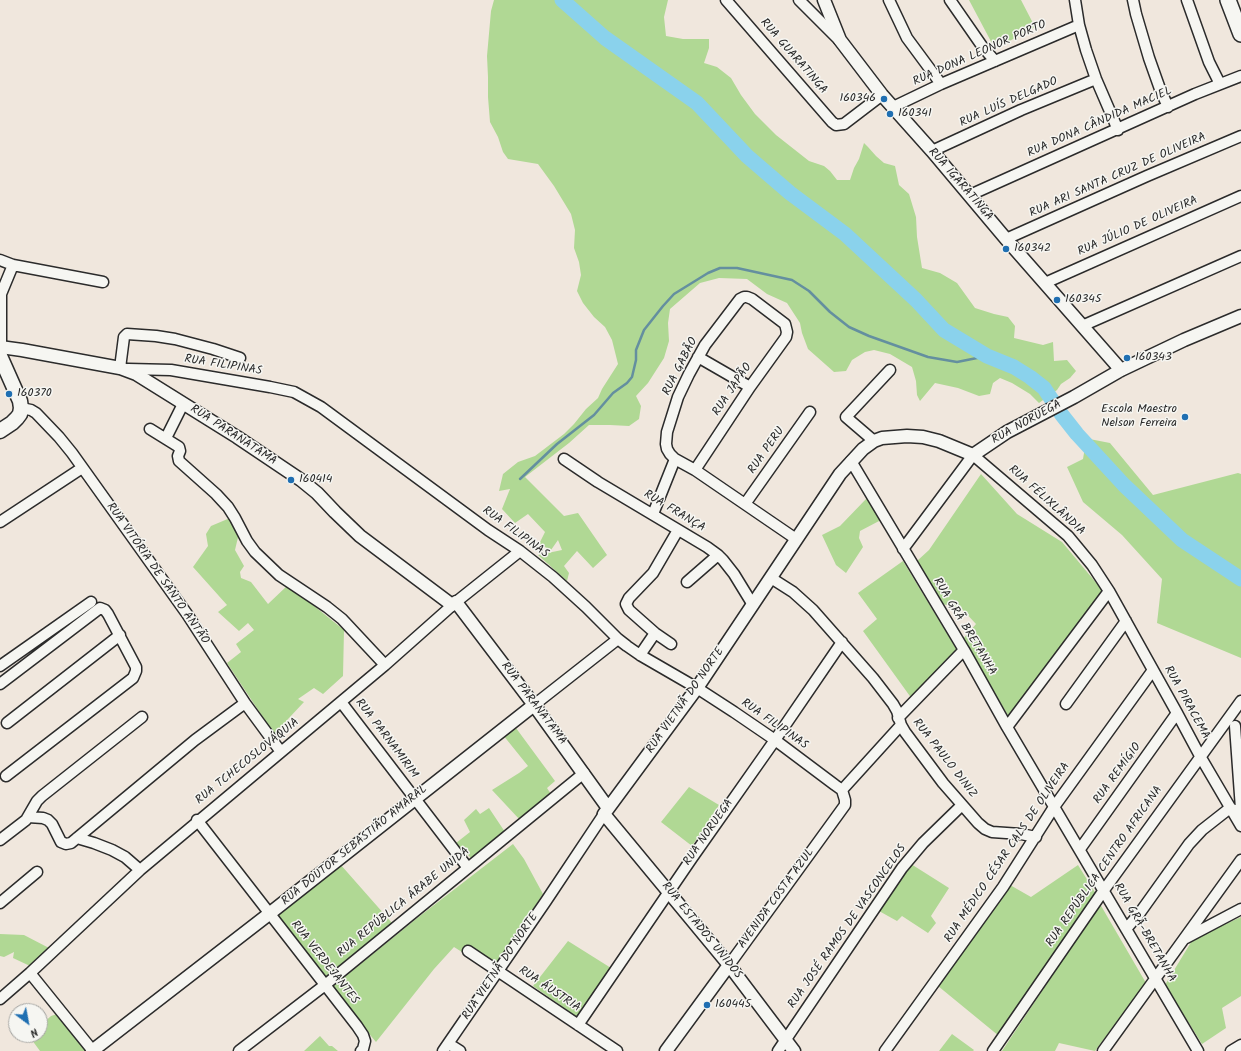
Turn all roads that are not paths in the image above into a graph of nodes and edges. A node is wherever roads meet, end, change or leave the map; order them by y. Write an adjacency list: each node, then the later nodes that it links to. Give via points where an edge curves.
1 (726, 0): 18 (street, RUA GUARATINGA, via 836,125 844,124)
2 (799, 0): 12 (street, RUA IGARATINGA)
3 (824, 0): 12 (street)
4 (889, 0): 16 (street, via 908,38)
5 (950, 0): 13 (street)
6 (1075, 0): 10 (street)
7 (1134, 0): 20 (street, via 1149,58)
8 (1187, 0): 17 (street, via 1209,62)
9 (1228, 0): 11 (main road)
10 (1078, 25): 13 (street, RUA DONA LEONOR PORTO); 15 (street)
11 (1241, 34)
12 (840, 40): 18 (street, RUA IGARATINGA)
13 (995, 61): 16 (street, RUA DONA LEONOR PORTO)
14 (1241, 76): 17 (street, RUA DONA CÂNDIDA MACIEL)
15 (1096, 79): 21 (street); 23 (street, RUA LUÍS DELGADO)
16 (941, 84): 19 (street, RUA DONA LEONOR PORTO)
17 (1220, 84): 20 (street, RUA DONA CÂNDIDA MACIEL)
18 (882, 95): 19 (street, RUA IGARATINGA)
19 (893, 107): 23 (street, RUA IGARATINGA)
20 (1168, 107): 21 (street, RUA DONA CÂNDIDA MACIEL)
21 (1118, 130): 24 (street, RUA DONA CÂNDIDA MACIEL)
22 (1241, 136): 26 (street, RUA ARI SANTA CRUZ DE OLIVEIRA)
23 (932, 151): 24 (street, RUA IGARATINGA)
24 (970, 195): 26 (street, RUA IGARATINGA)
25 (1241, 196): 31 (street, RUA JÚLIO DE OLIVEIRA)
26 (1006, 240): 31 (street, RUA IGARATINGA)
27 (1241, 256): 34 (street)
28 (0, 260): 29 (street)
29 (13, 265): 30 (street); 35 (street, via 1,294)
30 (103, 282)
31 (1045, 282): 34 (street, RUA IGARATINGA)
32 (1241, 316): 40 (street, RUA NORUEGA)
33 (785, 324): 36 (street, RUA GABÃO, via 752,299 744,297 736,304); 41 (street, RUA JAPÃO, via 786,337)
34 (1082, 326): 40 (street, RUA IGARATINGA)
35 (1, 355): 38 (street, RUA PARANATAMA, via 53,355); 43 (main road)
36 (698, 357): 41 (street); 51 (street, RUA GABÃO, via 678,397 667,432 667,449)
37 (240, 358): 38 (street, via 175,339 127,334 124,337)
38 (122, 368): 42 (street, RUA PARANATAMA); 61 (street, RUA FILIPINAS, via 170,370 294,392 321,407)
39 (890, 370): 48 (street, via 846,417)
40 (1121, 370): 49 (street, RUA NORUEGA, via 1007,432)
41 (750, 387): 54 (street, RUA JAPÃO)
42 (183, 404): 47 (street); 67 (street, RUA PARANATAMA, via 301,480 360,536)
43 (21, 408): 45 (main road, via 20,414); 53 (street, RUA VITÓRIA DE SANTO ANTÃO, via 31,410 43,419)
44 (810, 412): 55 (street, RUA PERU)
45 (6, 427)
46 (150, 429): 47 (street)
47 (166, 438): 77 (street, via 179,448 179,461 228,507 255,552 279,575 342,619)
48 (874, 440): 49 (street, via 923,437); 52 (street, RUA VIETNÃ DO NORTE)
49 (973, 455): 60 (street, RUA NORUEGA); 65 (street, RUA FÉLIXLÂNDIA, via 1068,536)
50 (564, 459): 56 (street, RUA FRANÇA)
51 (675, 459): 54 (street); 56 (street)
52 (851, 461): 59 (street, RUA VIETNÃ DO NORTE); 60 (street, RUA GRÃ BRETANHA)
53 (82, 468): 57 (street); 84 (street, RUA VITÓRIA DE SANTO ANTÃO, via 186,614)
54 (695, 470): 55 (street)
55 (745, 504): 59 (street)
56 (653, 514): 58 (street, RUA FRANÇA)
57 (0, 522)
58 (678, 530): 62 (street, RUA FRANÇA); 70 (street, via 653,573 626,604 629,610)
59 (796, 539): 63 (street, RUA VIETNÃ DO NORTE)
60 (903, 549): 75 (street, RUA GRÃ BRETANHA)
61 (520, 551): 67 (street, RUA TCHECOSLOVÁQUIA); 72 (street, RUA FILIPINAS, via 553,577)
62 (718, 556): 64 (street); 68 (street, RUA FRANÇA, via 734,574)
63 (771, 578): 68 (street, RUA VIETNÃ DO NORTE); 73 (street, RUA PAULO DINIZ, via 794,592)
64 (687, 582)
65 (1109, 591): 69 (street, RUA PIRACEMA); 92 (street)
66 (91, 602): 78 (street)
67 (454, 603): 77 (street, RUA TCHECOSLOVÁQUIA); 86 (street, RUA PARANATAMA)
68 (753, 605): 81 (street, RUA VIETNÃ DO NORTE)
69 (1126, 621): 79 (street, RUA PIRACEMA); 85 (street)
70 (655, 633): 74 (street); 76 (street)
71 (120, 635): 80 (street, via 108,614 100,608); 90 (street); 97 (street, via 136,667 133,678)
72 (618, 639): 76 (street, RUA FILIPINAS); 86 (street, RUA DOUTOR SEBASTIÃO AMARAL)
73 (842, 642): 89 (street, RUA PAULO DINIZ, via 887,695 897,711); 93 (street, RUA NORUEGA)
74 (671, 644)
75 (964, 650): 89 (street); 92 (street, RUA GRÃ BRETANHA)
76 (640, 655): 81 (street, RUA FILIPINAS)
77 (385, 665): 83 (street, RUA TCHECOSLOVÁQUIA)
78 (0, 666)
79 (1153, 670): 87 (street, RUA PIRACEMA); 101 (street, RUA MÉDICO CÉSAR CALS DE OLIVEIRA)
80 (0, 684)
81 (697, 688): 93 (street, RUA FILIPINAS); 104 (street, RUA VIETNÃ DO NORTE)
82 (1241, 701): 95 (street, RUA REPÚBLICA CENTRO AFRICANA)
83 (341, 702): 94 (street, RUA TCHECOSLOVÁQUIA); 99 (street, RUA PARNAMIRIM)
84 (245, 703): 94 (street, RUA VITÓRIA DE SANTO ANTÃO); 110 (street, via 195,740)
85 (1066, 704)
86 (534, 705): 96 (street, RUA PARANATAMA); 99 (street, RUA DOUTOR SEBASTIÃO AMARAL)
87 (1177, 714): 95 (street, RUA PIRACEMA); 112 (street, RUA REMÍGIO)
88 (142, 717): 106 (street, via 42,796)
89 (899, 721): 98 (street); 100 (street, RUA PAULO DINIZ)
90 (7, 723)
91 (1235, 726): 103 (street)
92 (1007, 727): 101 (street, RUA GRÃ BRETANHA)
93 (775, 740): 98 (street, RUA FILIPINAS); 118 (street, RUA NORUEGA)
94 (281, 752): 107 (street, RUA TCHECOSLOVÁQUIA)
95 (1200, 756): 102 (street, RUA PIRACEMA); 117 (street, RUA REPÚBLICA CENTRO AFRICANA)
96 (584, 773): 104 (street, RUA PARANATAMA); 114 (street, RUA REPÚBLICA ÁRABE UNIDA)
97 (6, 776)
98 (842, 790): 125 (street, AVENIDA COSTA AZUL, via 844,806)
99 (414, 798): 114 (street, RUA PARNAMIRIM); 121 (street, RUA DOUTOR SEBASTIÃO AMARAL)
100 (962, 805): 109 (street, RUA PAULO DINIZ, via 978,823 992,832); 132 (street, RUA JOSÉ RAMOS DE VASCONCELOS, via 922,843 902,868)
101 (1054, 807): 109 (street, RUA MÉDICO CÉSAR CALS DE OLIVEIRA); 112 (street, RUA GRÃ-BRETANHA)
102 (1230, 808): 105 (street); 108 (street, RUA PIRACEMA); 122 (street, via 1189,844)
103 (1241, 809)
104 (606, 811): 118 (street, RUA ESTADOS UNIDOS); 126 (street, RUA VIETNÃ DO NORTE)
105 (1241, 813)
106 (28, 817): 110 (street, via 48,820 64,844 71,843); 111 (street)
107 (197, 820): 115 (street, RUA TCHECOSLOVÁQUIA); 121 (street, RUA VERDEJANTES)
108 (1241, 826)
109 (1036, 837): 143 (street, RUA MÉDICO CÉSAR CALS DE OLIVEIRA)
110 (77, 838): 115 (street, via 112,850)
111 (0, 840)
112 (1080, 849): 117 (street, RUA GRÃ-BRETANHA)
113 (1241, 860): 123 (street)
114 (468, 868): 129 (street, RUA REPÚBLICA ÁRABE UNIDA)
115 (140, 870): 127 (street, RUA TCHECOSLOVÁQUIA)
116 (37, 872): 119 (street)
117 (1104, 890): 122 (street, RUA GRÃ-BRETANHA); 144 (street, RUA REPÚBLICA CENTRO AFRICANA)
118 (669, 892): 125 (street, RUA ESTADOS UNIDOS); 131 (street, RUA NORUEGA)
119 (0, 903)
120 (1241, 909): 123 (street)
121 (269, 914): 129 (street, RUA VERDEJANTES); 136 (street, RUA DOUTOR SEBASTIÃO AMARAL)
122 (1126, 929): 128 (street, RUA GRÃ-BRETANHA)
123 (1183, 940): 128 (street)
124 (468, 951): 126 (street, RUA ÁUSTRIA)
125 (730, 965): 132 (street, RUA ESTADOS UNIDOS); 140 (street, AVENIDA COSTA AZUL)
126 (498, 971): 131 (street, RUA ÁUSTRIA); 134 (street, RUA VIETNÃ DO NORTE)
127 (30, 973): 130 (street, RUA TCHECOSLOVÁQUIA); 136 (street)
128 (1155, 979): 145 (street); 146 (street, RUA GRÃ-BRETANHA)
129 (325, 985): 135 (street, RUA VERDEJANTES, via 363,1035 365,1041); 137 (street, RUA REPÚBLICA ÁRABE UNIDA)
130 (0, 999)
131 (578, 1025): 139 (street, RUA ÁUSTRIA)
132 (786, 1040): 141 (street, RUA JOSÉ RAMOS DE VASCONCELOS); 142 (street, RUA ESTADOS UNIDOS)
133 (1241, 1045): 147 (street)
134 (446, 1047): 138 (street)
135 (362, 1050)
136 (92, 1051)
137 (239, 1051)
138 (460, 1051)
139 (617, 1051)
140 (666, 1051)
141 (778, 1051)
142 (794, 1051)
143 (885, 1051)
144 (993, 1051)
145 (1103, 1051)
146 (1198, 1051)
147 (1231, 1051)

